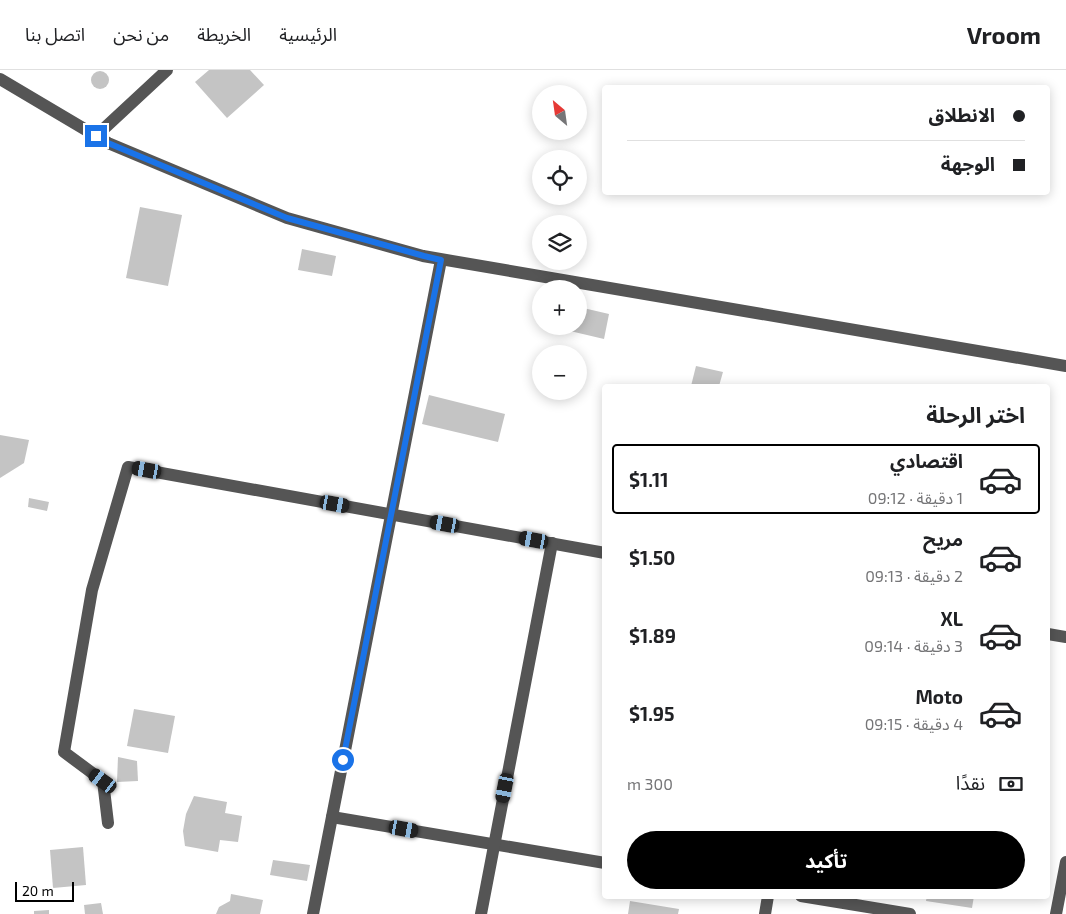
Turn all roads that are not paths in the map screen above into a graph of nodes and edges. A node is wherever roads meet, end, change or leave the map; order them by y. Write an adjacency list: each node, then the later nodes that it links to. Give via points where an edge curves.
1 (167, 70): 3 (street)
2 (0, 79): 3 (street)
3 (96, 136): 4 (street, via 287,218)
4 (441, 260): 5 (street); 6 (street)
5 (1066, 366)
6 (391, 514): 7 (street); 11 (street); 12 (street, via 128,467 92,590 64,752 103,781)
7 (552, 543): 8 (street); 13 (street)
8 (602, 552)
9 (1050, 634): 10 (street)
10 (1066, 637)
11 (332, 817): 13 (street); 18 (street)
12 (108, 823)
13 (495, 844): 14 (street); 19 (street)
14 (602, 862)
15 (1066, 862): 22 (street)
16 (768, 899): 20 (street)
17 (819, 899): 21 (street)
18 (313, 914)
19 (481, 914)
20 (765, 914)
21 (910, 914)
22 (1056, 914)

